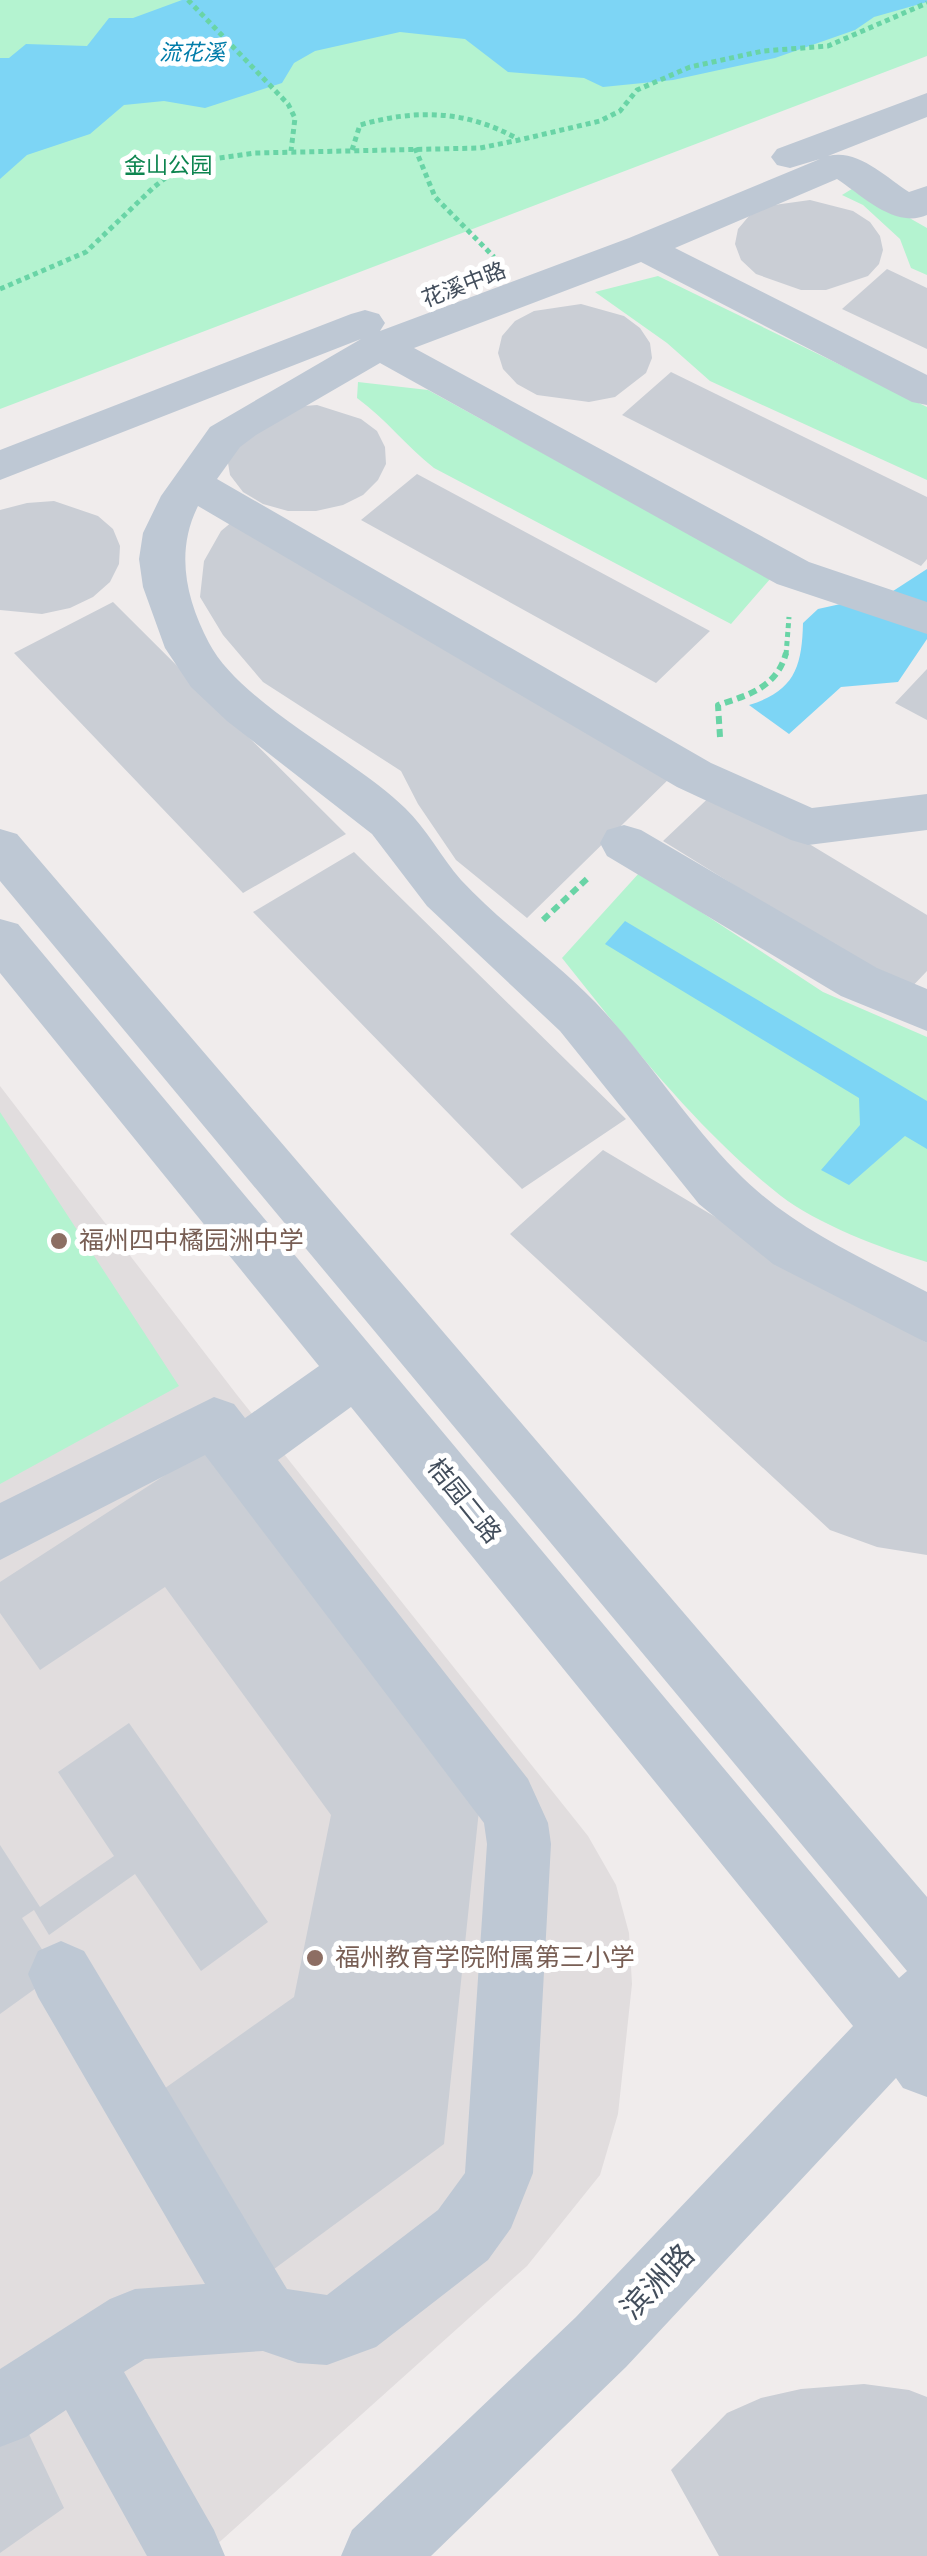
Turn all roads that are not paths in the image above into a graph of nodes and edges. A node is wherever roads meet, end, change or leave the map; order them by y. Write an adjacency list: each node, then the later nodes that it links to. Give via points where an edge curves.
1 (927, 104): 2 (street, 花溪中路)
2 (829, 156): 3 (street); 4 (street); 7 (street, 花溪中路, via 505,268)
3 (921, 208)
4 (643, 247): 5 (street); 6 (street)
5 (380, 346): 8 (street, via 240,425); 9 (street, via 793,573)
6 (927, 392)
7 (0, 466)
8 (191, 483): 10 (street, via 694,775 808,827); 15 (street, via 165,532 162,559 183,634 207,674 390,821 444,893 578,1017 718,1188 792,1248)
9 (927, 618)
10 (927, 812)
11 (624, 843): 14 (street, via 860,982)
12 (0, 847): 19 (street)
13 (3, 946): 16 (street, 桔园二路)
14 (927, 1011)
15 (927, 1318)
16 (357, 1370): 17 (street); 21 (street, 桔园二路)
17 (239, 1455): 18 (street, via 214,1422); 22 (street, via 506,1801 519,1844 499,2173 487,2204 464,2235 351,2322 312,2329)
18 (0, 1533)
19 (927, 1947)
20 (61, 1974): 22 (street)
21 (918, 2030): 26 (street, 滨洲路)
22 (264, 2316): 23 (street, via 135,2324)
23 (78, 2362): 24 (street); 25 (street)
24 (0, 2412)
25 (188, 2556)
26 (378, 2556)

